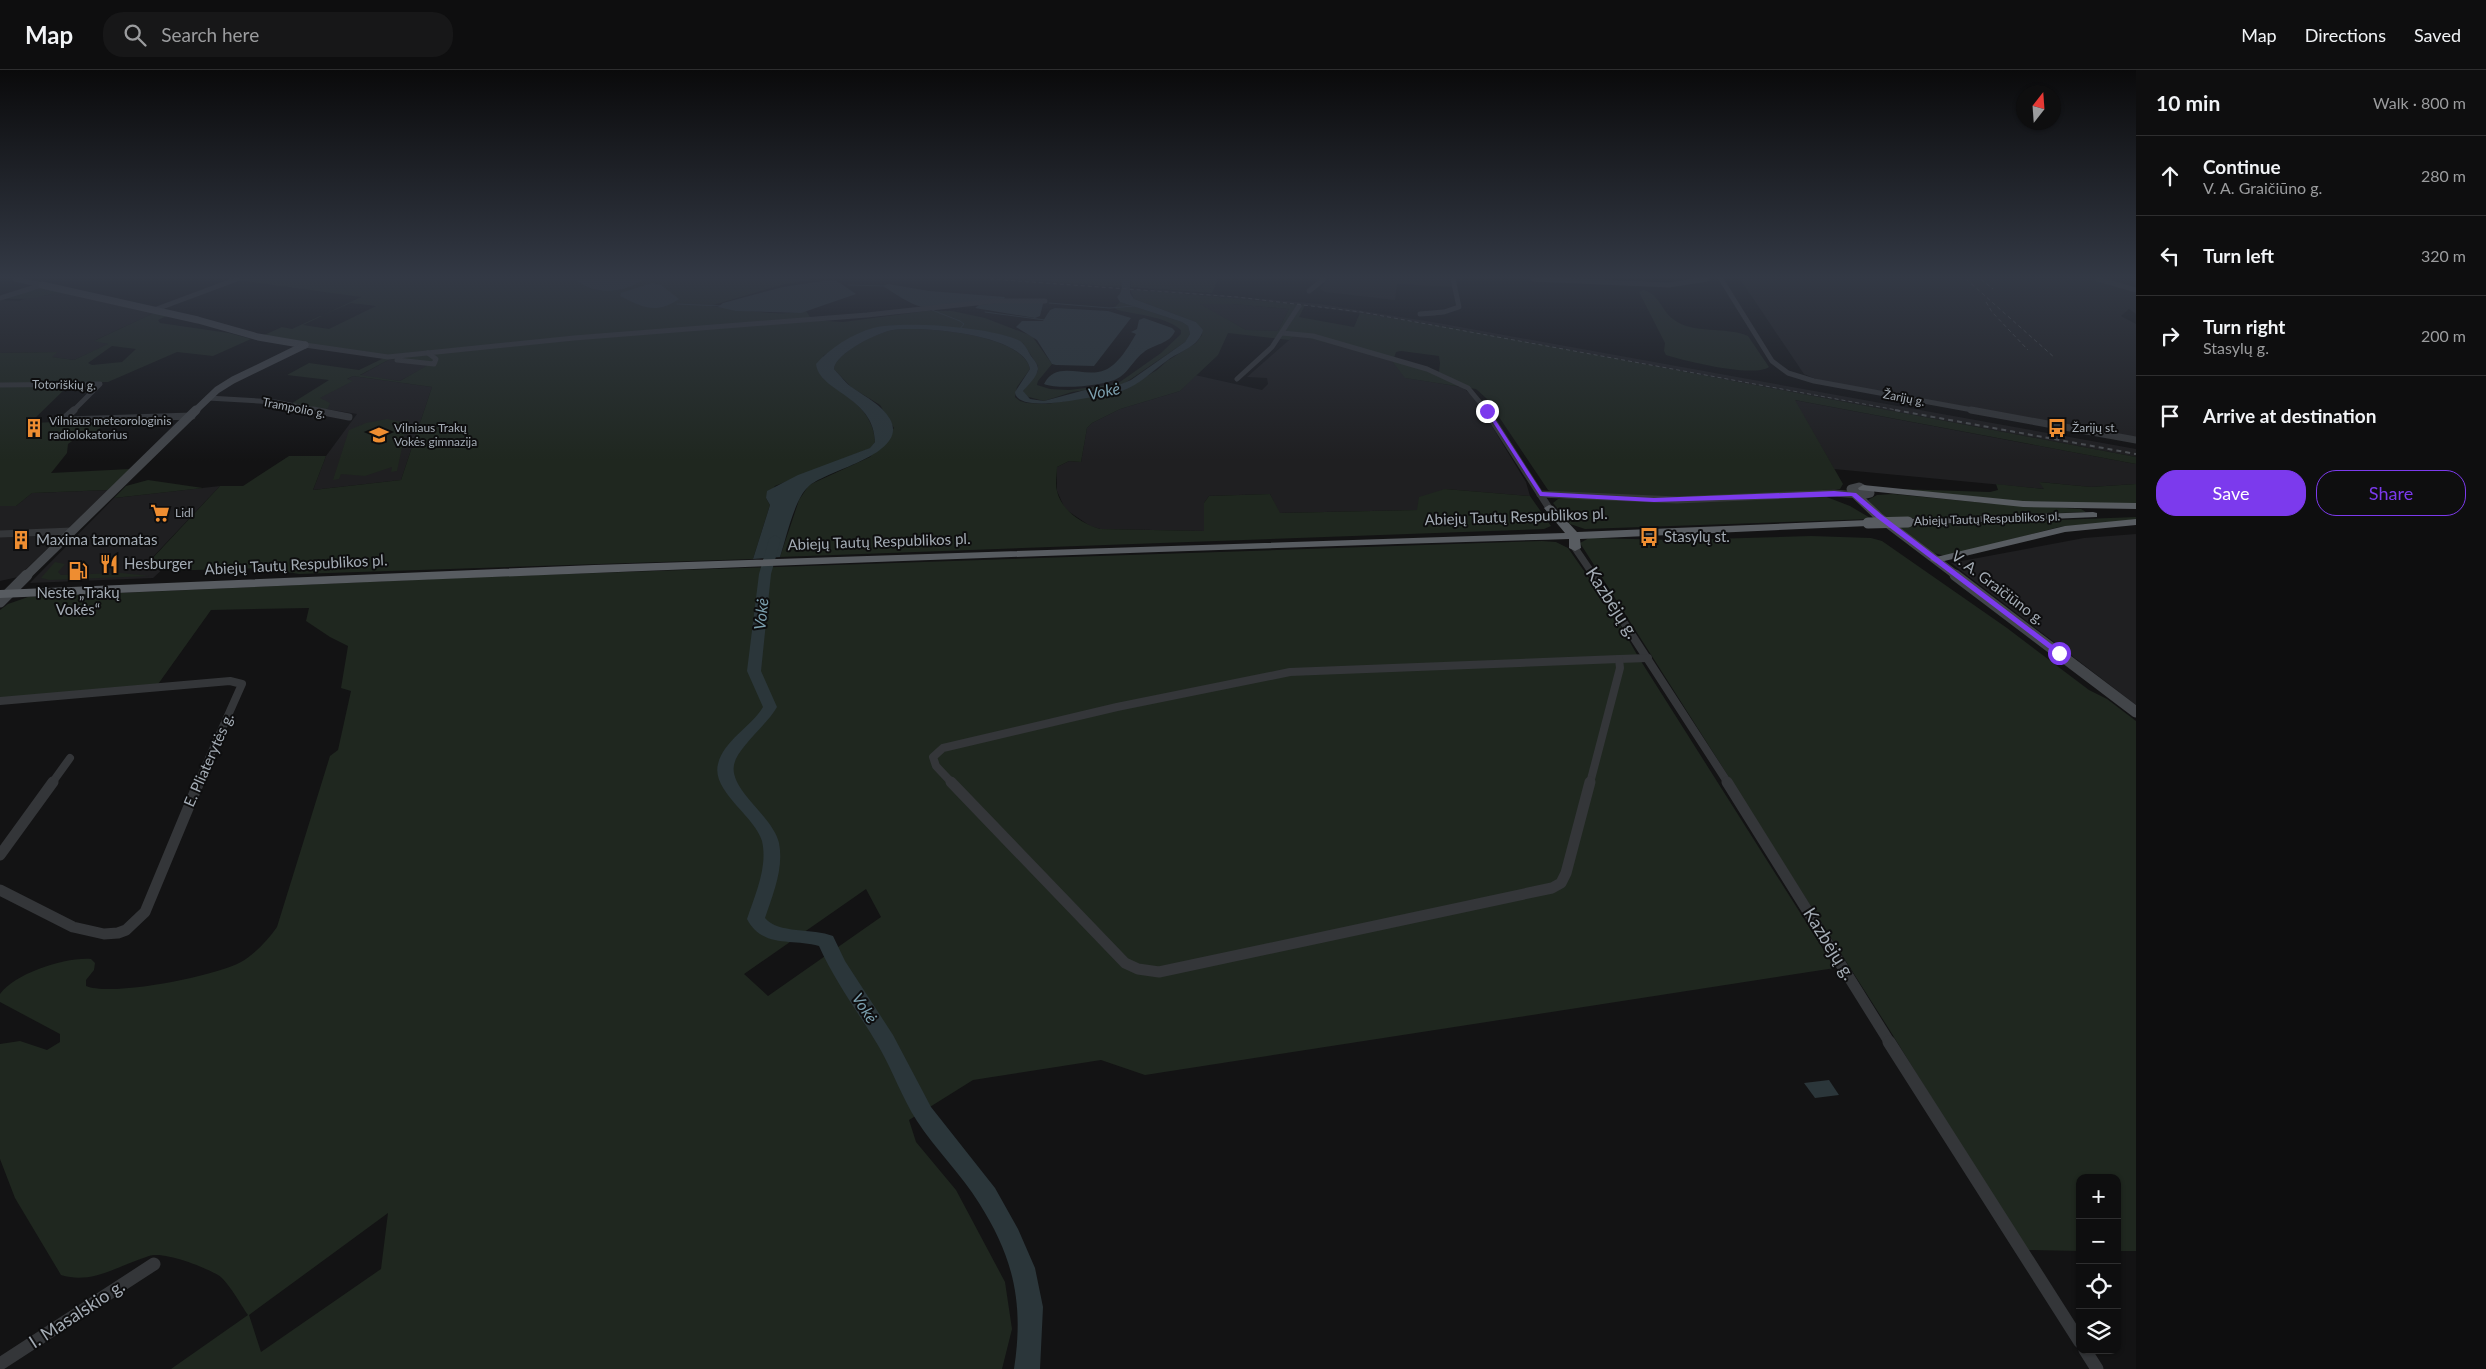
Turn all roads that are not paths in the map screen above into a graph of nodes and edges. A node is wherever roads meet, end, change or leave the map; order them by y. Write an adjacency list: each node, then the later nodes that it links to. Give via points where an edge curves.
1 (273, 340): 6 (main road)
2 (558, 340): 7 (street)
3 (1277, 340): 10 (street)
4 (1322, 340): 17 (street, via 1426,369 1468,388)
5 (1759, 340): 15 (street, Žarijų g., via 1772,361 1793,375)
6 (305, 345): 8 (street); 12 (main road, via 232,380)
7 (428, 353): 8 (street); 9 (street, via 434,356)
8 (388, 356): 9 (street)
9 (434, 364)
10 (1237, 379)
11 (0, 385): 13 (street, Totoriškių g., via 100,384 66,420)
12 (208, 398): 13 (main road); 14 (street, Trampolio g., via 275,402)
13 (192, 416): 22 (main road, via 137,467 86,523)
14 (349, 418)
15 (2136, 440)
16 (1858, 492): 17 (street, via 1669,500); 18 (highway, via 2023,504); 27 (main road, V. A. Graičiūno g., via 1866,506)
17 (1540, 494): 19 (street)
18 (2136, 506)
19 (1549, 508): 23 (highway)
20 (2136, 514): 23 (highway, Abiejų Tautų Respublikos pl., bridge)
21 (2136, 522): 27 (highway, via 2065,529)
22 (72, 532): 24 (street); 29 (main road)
23 (1566, 533): 25 (highway); 26 (highway, Abiejų Tautų Respublikos pl.)
24 (0, 534)
25 (1575, 548): 31 (street, Kazbėjų g.)
26 (827, 560): 28 (highway, Abiejų Tautų Respublikos pl.)
27 (1936, 560): 34 (main road, V. A. Graičiūno g.)
28 (706, 565): 29 (highway, Abiejų Tautų Respublikos pl.)
29 (6, 590): 30 (main road)
30 (0, 602)
31 (1648, 658): 32 (street); 39 (street, Kazbėjų g., via 1991,1206)
32 (1619, 659): 32 (street, via 1620,668 1561,883 1542,890 1160,972 1138,970 1125,962 936,766 933,757 943,748 1276,674)
33 (0, 701): 37 (street, E. Pliaterytės g., via 230,681 242,684 145,912 132,925 118,933 76,929)
34 (2136, 712)
35 (70, 758): 36 (street)
36 (0, 855)
37 (0, 890)
38 (154, 1264): 41 (street, I. Masalskio g.)
39 (2076, 1336)
40 (2088, 1354): 42 (street)
41 (0, 1364)
42 (2097, 1369)

